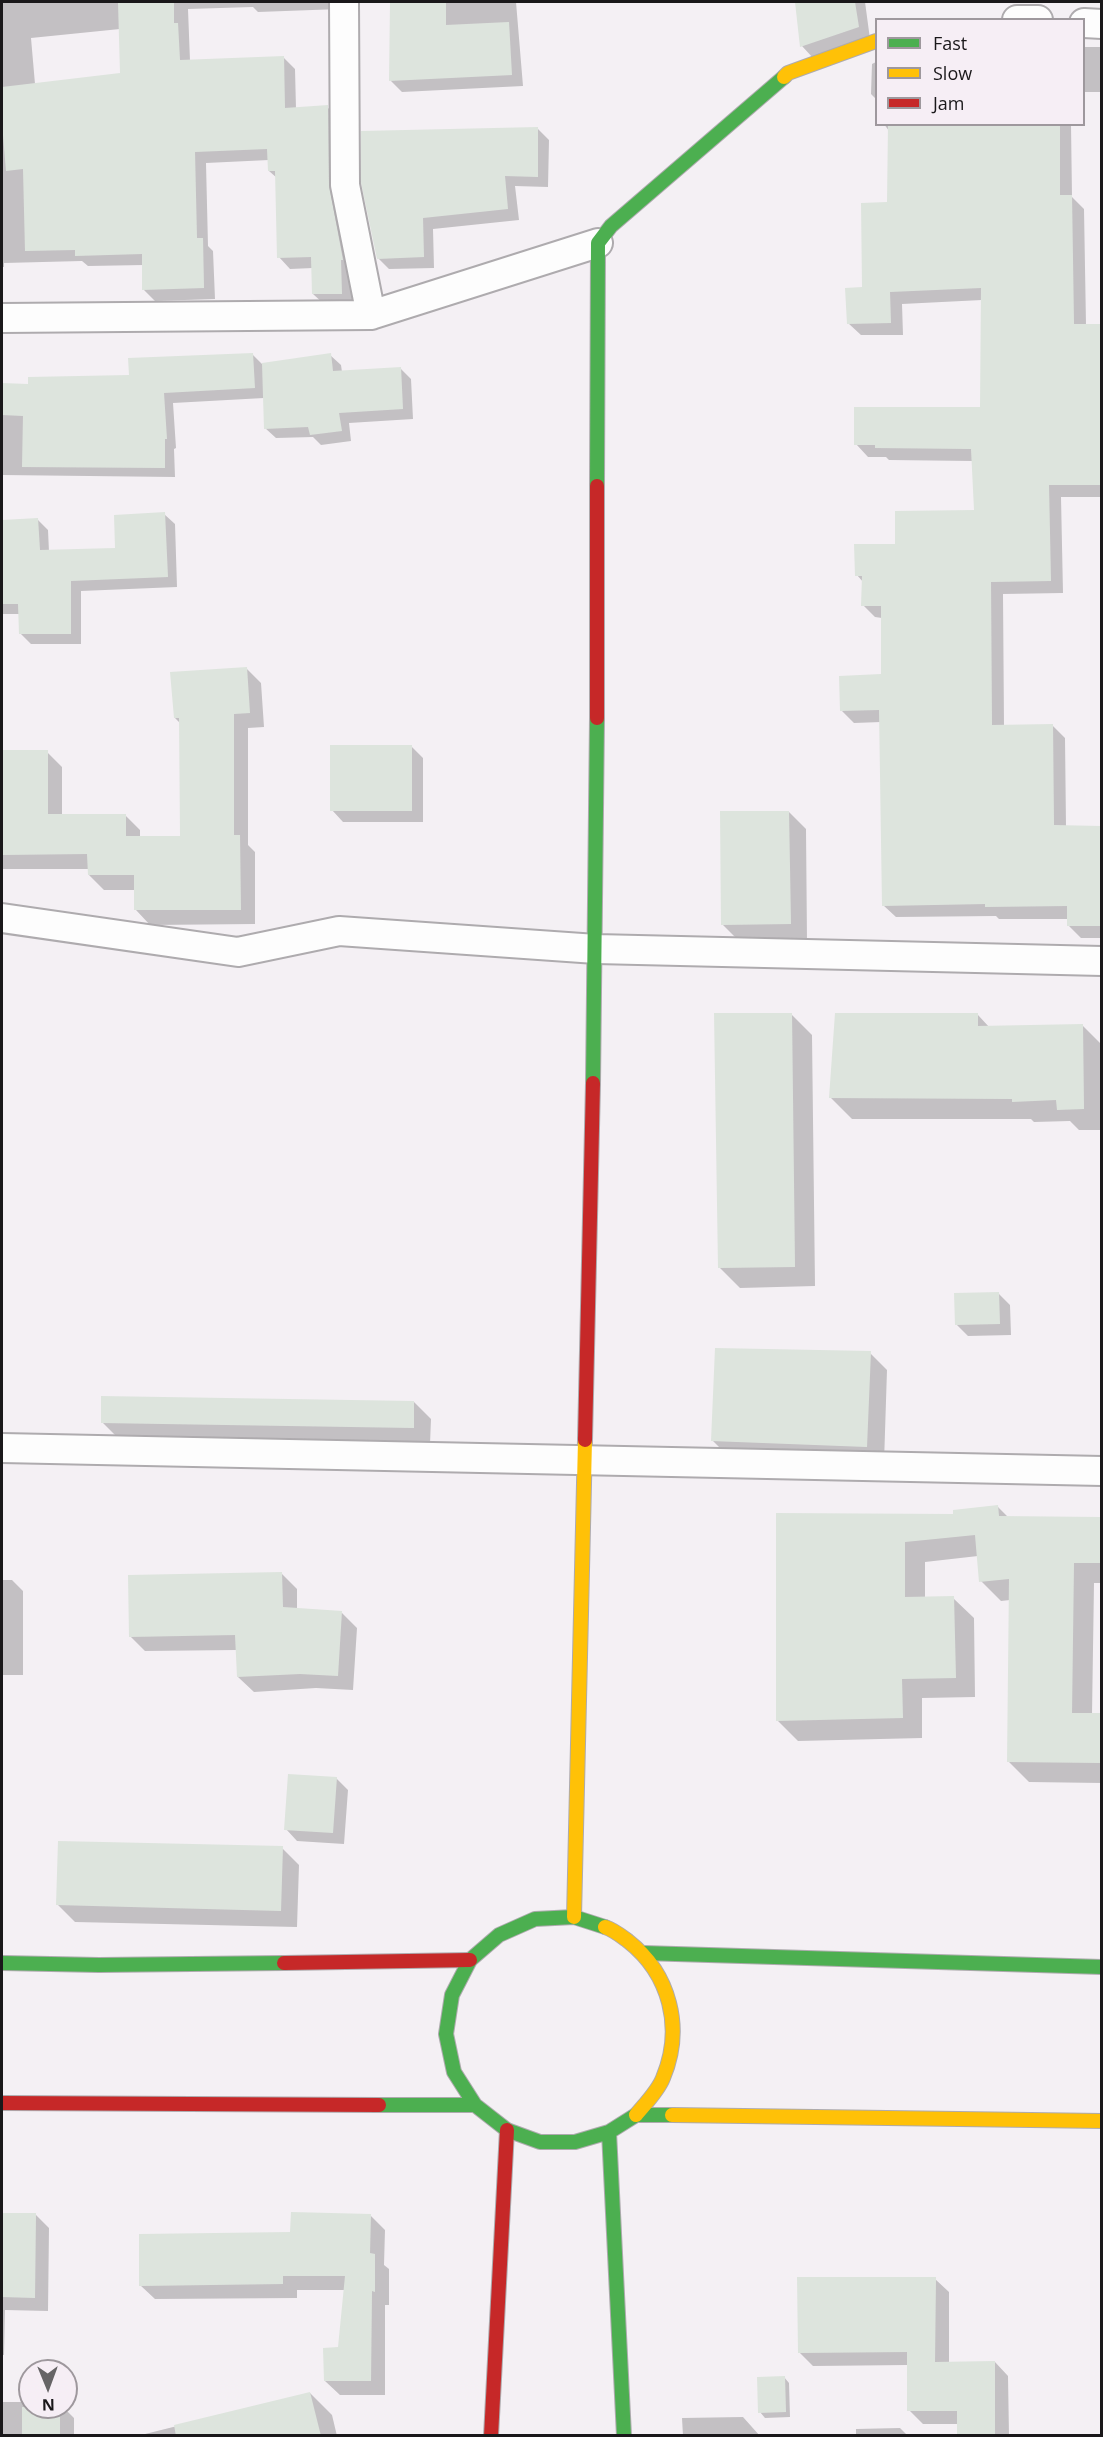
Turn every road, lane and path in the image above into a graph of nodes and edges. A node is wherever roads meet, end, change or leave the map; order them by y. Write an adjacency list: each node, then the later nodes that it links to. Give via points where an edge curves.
1 (344, 2): 6 (street, via 345,185)
2 (1085, 23): 3 (street)
3 (1101, 24)
4 (875, 41): 5 (street, via 788,73 611,226)
5 (598, 243): 6 (street); 9 (street)
6 (371, 315): 7 (street)
7 (2, 318)
8 (2, 918): 9 (street, via 238,952 339,931)
9 (596, 949): 10 (street); 12 (street)
10 (1101, 961)
11 (2, 1448): 12 (street)
12 (585, 1459): 13 (street); 14 (street)
13 (1101, 1471)
14 (574, 1917): 15 (street, via 612,1929); 16 (street, via 535,1919 499,1935)
15 (643, 1953): 18 (street); 21 (street, via 667,1991 674,2035 663,2079)
16 (470, 1960): 17 (street); 20 (street, via 452,1995 446,2034 454,2072)
17 (2, 1963)
18 (1101, 1967)
19 (2, 2103): 20 (street)
20 (475, 2105): 23 (street)
21 (636, 2115): 22 (street); 24 (street)
22 (1101, 2121)
23 (507, 2130): 24 (street, via 540,2142 575,2142); 25 (street)
24 (609, 2132): 26 (street)
25 (491, 2436)
26 (624, 2436)

